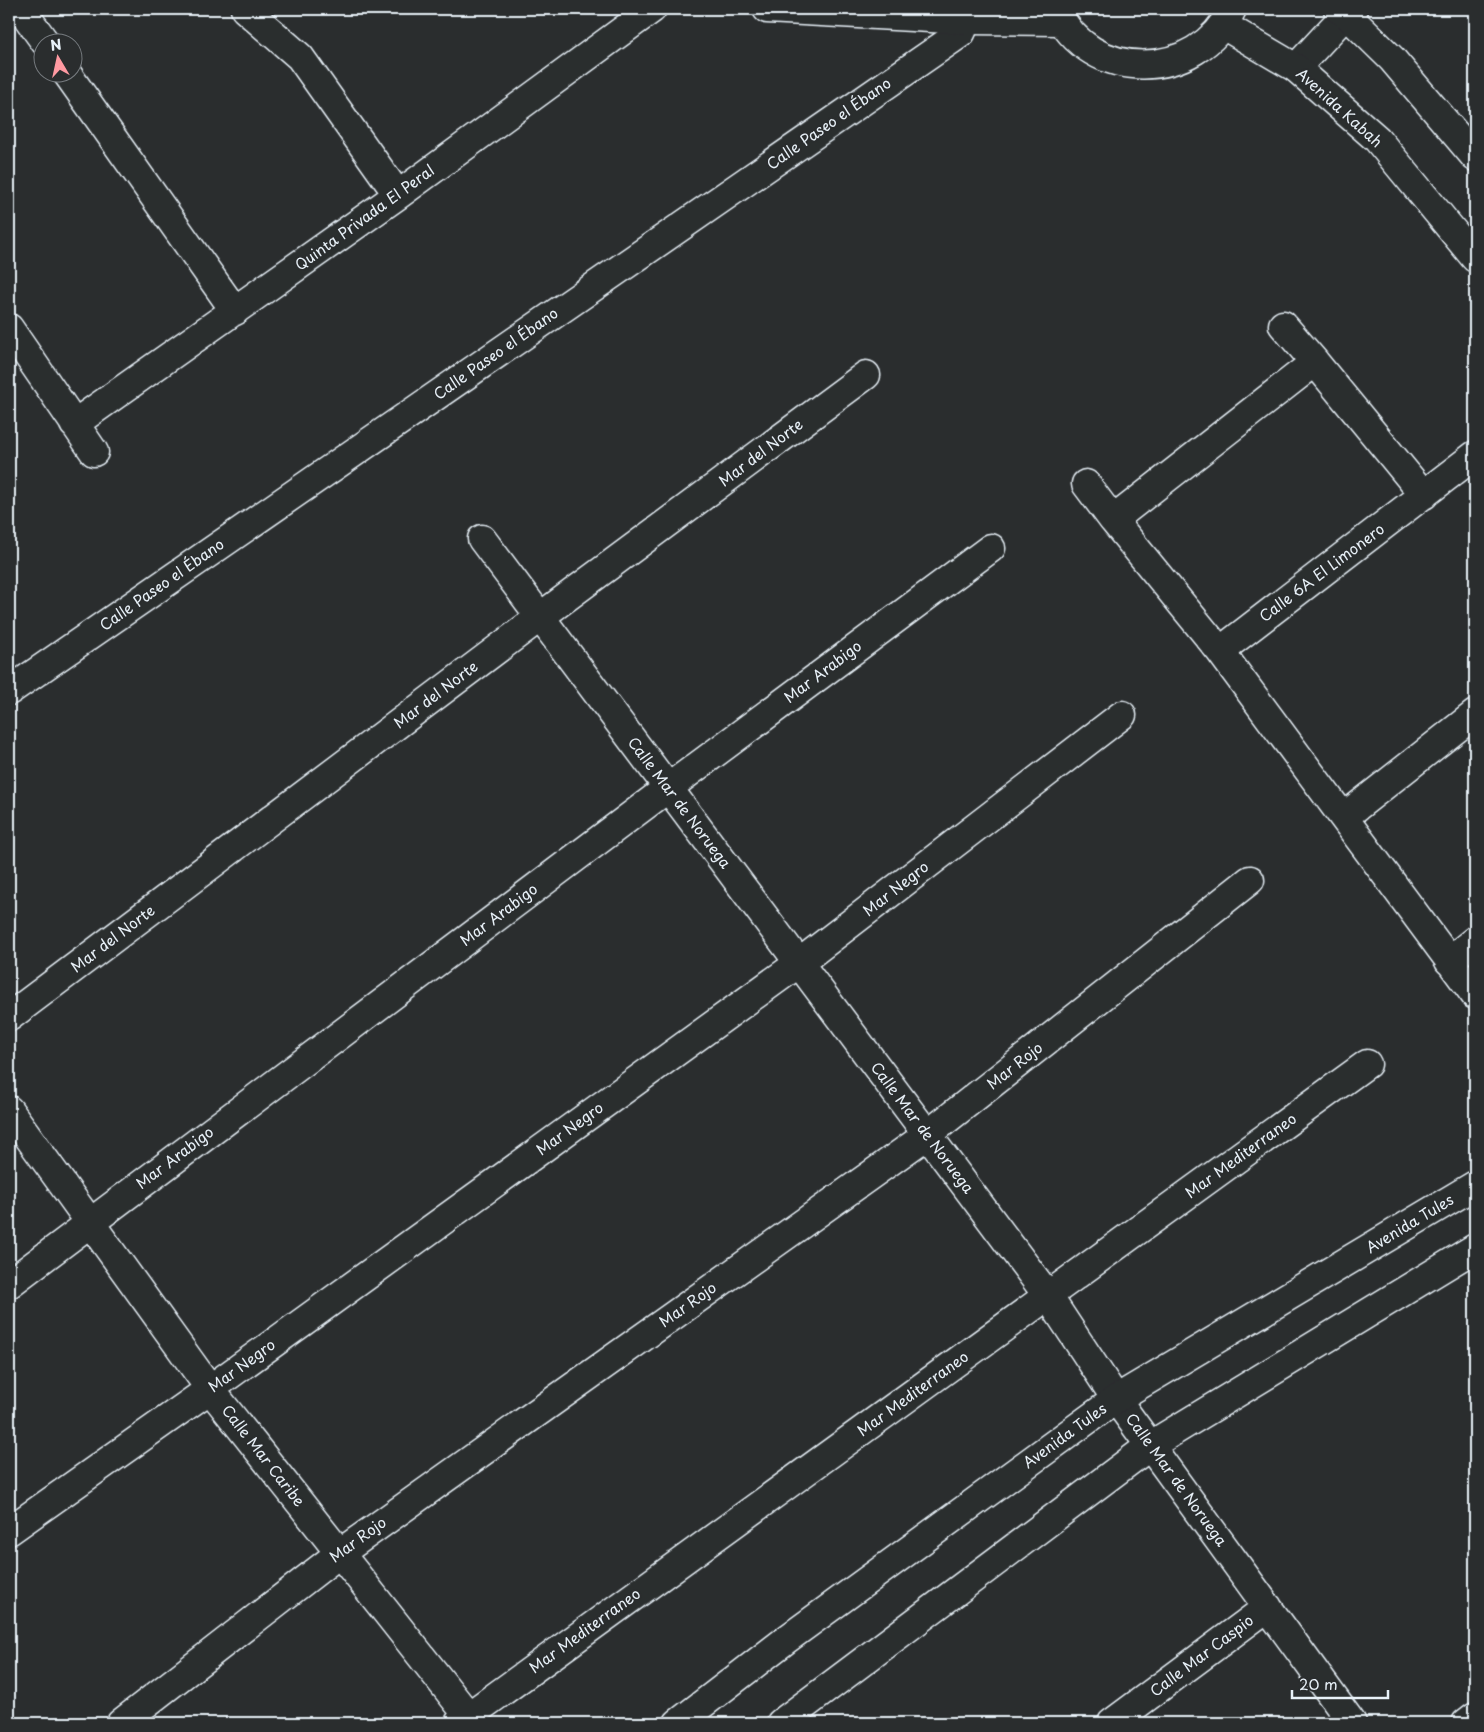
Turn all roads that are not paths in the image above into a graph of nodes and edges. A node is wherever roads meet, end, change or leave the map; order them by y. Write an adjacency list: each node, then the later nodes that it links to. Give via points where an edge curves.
1 (245, 9): 13 (street, via 300,57)
2 (652, 9): 13 (street, Quinta Privada El Peral)
3 (767, 9): 5 (street)
4 (1346, 10): 10 (street); 12 (street)
5 (969, 14): 7 (street); 30 (street, Calle Paseo el Ébano, via 960,33)
6 (21, 15): 9 (street)
7 (1059, 15): 8 (street, via 1077,39 1096,53 1141,65 1187,55 1207,42)
8 (1227, 17): 10 (street, Avenida Kabah)
9 (36, 32)
10 (1296, 68): 14 (street, Avenida Kabah, via 1377,139)
11 (73, 82): 15 (street)
12 (1475, 157)
13 (398, 195): 15 (street, Quinta Privada El Peral)
14 (1475, 258)
15 (235, 311): 20 (street, Quinta Privada El Peral)
16 (1282, 325): 18 (street)
17 (9, 328): 20 (street)
18 (1315, 362): 24 (street); 25 (street)
19 (866, 375): 28 (street, Mar del Norte)
20 (74, 424): 21 (street)
21 (94, 452)
22 (1475, 455): 24 (street, Calle 6A El Limonero)
23 (1086, 484): 25 (street)
24 (1424, 495): 29 (street, Calle 6A El Limonero)
25 (1113, 520): 29 (street)
26 (482, 539): 28 (street, Calle Mar de Noruega)
27 (991, 548): 33 (street, Mar Arabigo)
28 (540, 617): 33 (street, Calle Mar de Noruega); 40 (street, Mar del Norte)
29 (1220, 650): 34 (street)
30 (9, 691)
31 (1475, 714): 34 (street)
32 (1122, 715): 38 (street, Mar Negro)
33 (668, 788): 38 (street, Calle Mar de Noruega); 45 (street, Mar Arabigo)
34 (1344, 816): 37 (street)
35 (1250, 880): 43 (street, Mar Rojo)
36 (1475, 940): 37 (street)
37 (1449, 961): 39 (street)
38 (799, 963): 43 (street, Calle Mar de Noruega); 49 (street, Mar Negro)
39 (1475, 994)
40 (9, 1017)
41 (1367, 1064): 48 (street, Mar Mediterraneo)
42 (9, 1110): 45 (street, Calle Mar Caribe)
43 (928, 1135): 48 (street, Calle Mar de Noruega); 53 (street, Mar Rojo)
44 (1475, 1185): 50 (street, Avenida Tules)
45 (90, 1223): 47 (street, Mar Arabigo); 49 (street, Calle Mar Caribe)
46 (1475, 1248): 51 (street)
47 (9, 1284)
48 (1048, 1296): 50 (street, Calle Mar de Noruega); 56 (street, Mar Mediterraneo)
49 (210, 1389): 52 (street, Mar Negro); 53 (street, Calle Mar Caribe)
50 (1116, 1399): 51 (street, Calle Mar de Noruega); 58 (street, Avenida Tules, via 787,1639)
51 (1151, 1445): 54 (street, Calle Mar de Noruega); 59 (street)
52 (9, 1531)
53 (340, 1553): 56 (street, Calle Mar Caribe); 57 (street, Mar Rojo)
54 (1268, 1607): 60 (street, Calle Mar Caspio); 61 (street, Calle Mar de Noruega)
55 (1475, 1716): 62 (street)
56 (467, 1721)
57 (121, 1723)
58 (678, 1723)
59 (781, 1723)
60 (1112, 1723)
61 (1352, 1723)
62 (1466, 1723)

